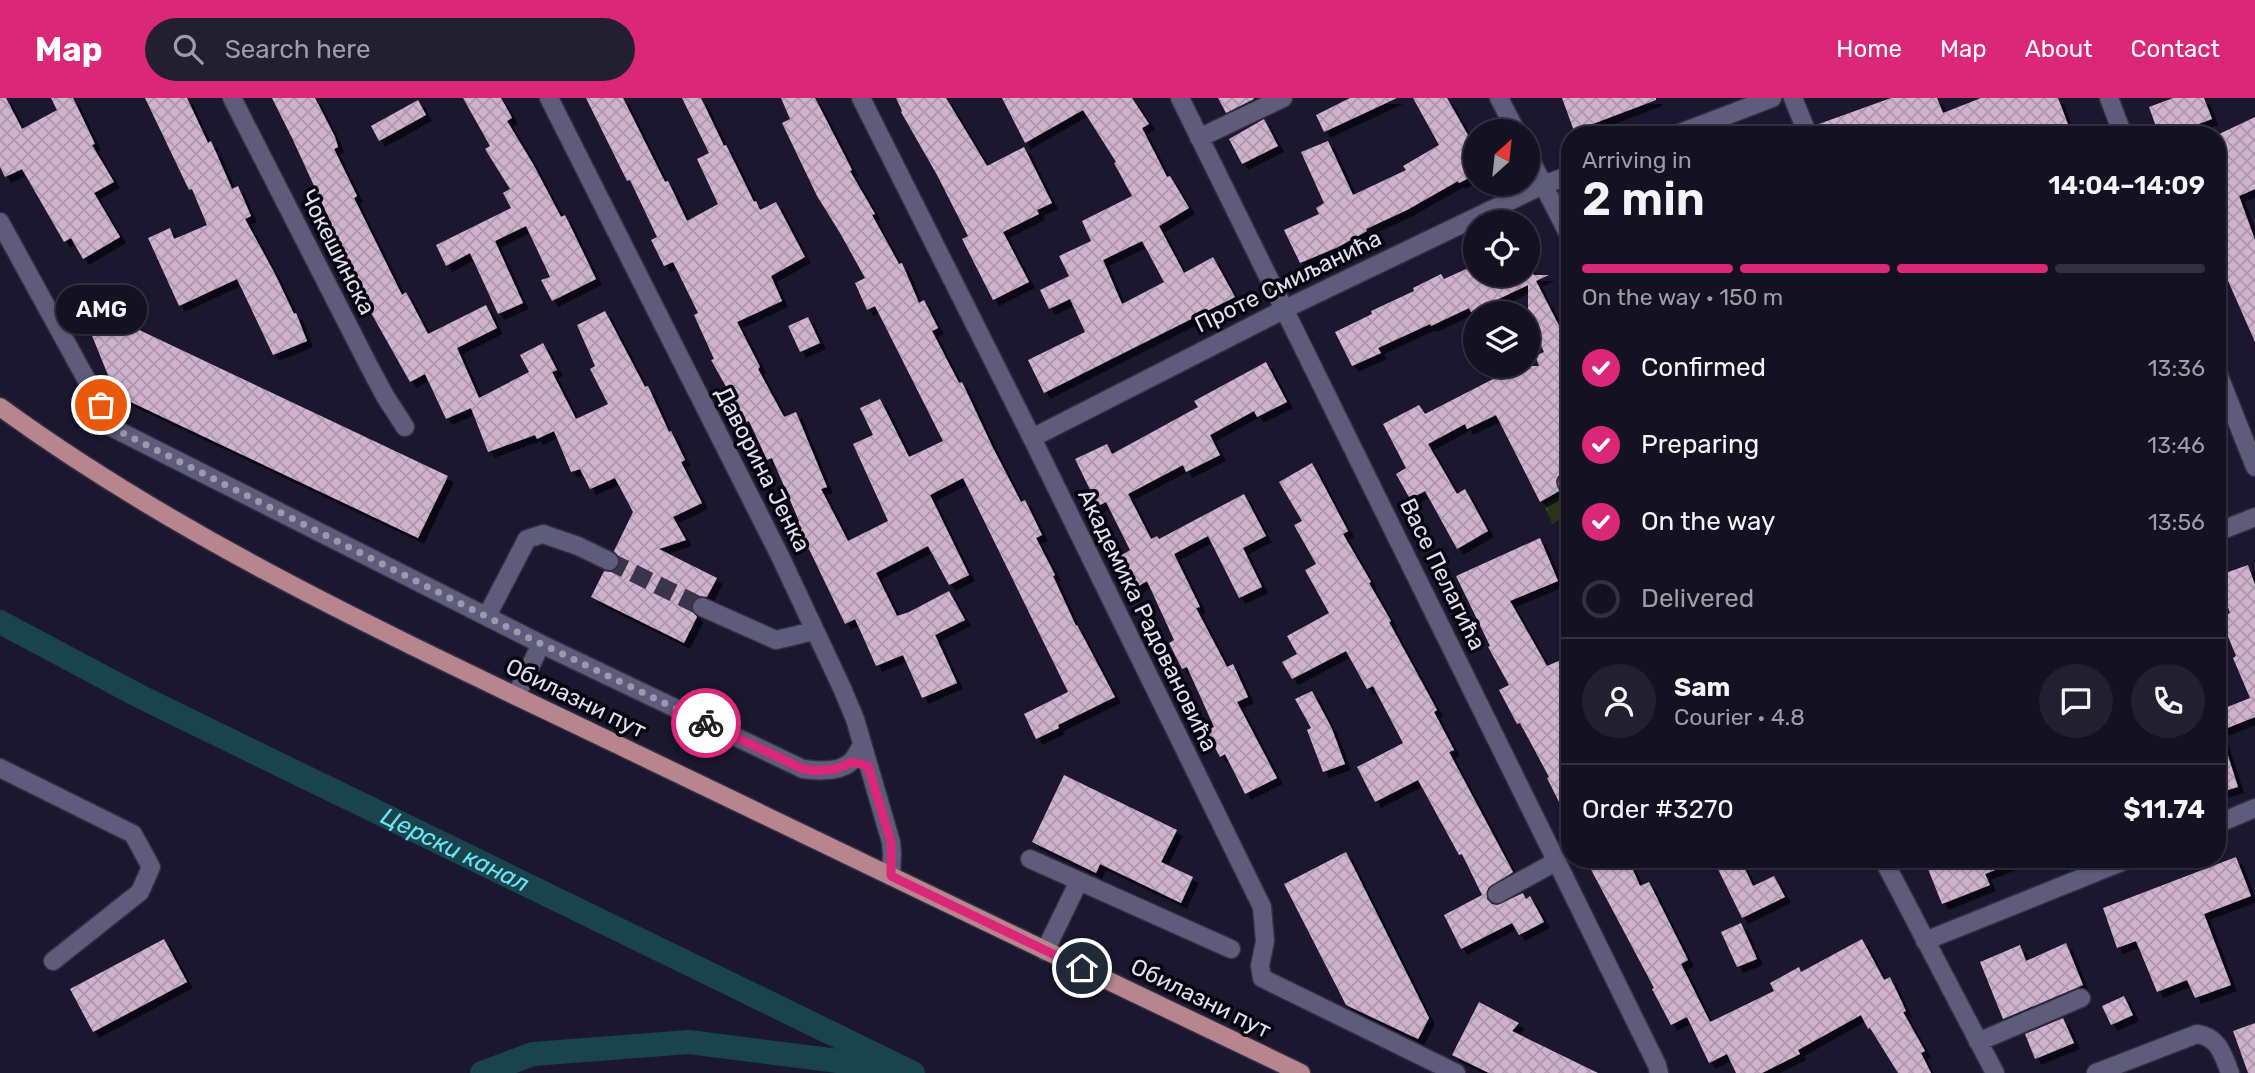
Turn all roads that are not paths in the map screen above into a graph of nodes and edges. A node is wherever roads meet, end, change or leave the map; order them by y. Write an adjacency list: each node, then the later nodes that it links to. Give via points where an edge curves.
1 (232, 98): 23 (street, Чокешинска)
2 (549, 98): 31 (street, Даворина Јенка)
3 (861, 98): 24 (street, Академика Радовановића)
4 (1180, 98): 14 (street, Васе Пелагића)
5 (1283, 98): 14 (street)
6 (1499, 98): 10 (street)
7 (1772, 98): 11 (street)
8 (1793, 98): 12 (street)
9 (2109, 98): 13 (street)
10 (1510, 119)
11 (1699, 126)
12 (1804, 126)
13 (2120, 126)
14 (1199, 138): 20 (street, Васе Пелагића)
15 (1561, 178): 17 (street, Проте Смиљанића)
16 (1540, 179): 17 (street)
17 (1543, 185): 18 (street); 20 (street, Проте Смиљанића)
18 (1561, 220)
19 (0, 222): 30 (street, via 113,428)
20 (1285, 309): 24 (street, Проте Смиљанића); 39 (street, Васе Пелагића)
21 (2226, 394): 25 (street)
22 (0, 407): 33 (main road, Обилазни пут, via 90,469 204,537)
23 (405, 427)
24 (1031, 438): 52 (street, Академика Радовановића, via 1262,907 1262,978)
25 (2255, 467)
26 (2255, 517): 27 (street)
27 (2226, 528)
28 (609, 561): 30 (street, via 543,534 527,539)
29 (702, 607): 31 (street, via 776,640)
30 (487, 616): 32 (street)
31 (814, 631): 34 (street, Даворина Јенка, via 855,719 862,746)
32 (541, 643): 33 (street); 34 (street, via 803,769 818,772)
33 (516, 696): 42 (main road, Обилазни пут)
34 (860, 764): 42 (street, Даворина Јенка, via 891,842)
35 (0, 768): 48 (street, via 133,834 151,867 140,892)
36 (2255, 808): 37 (street)
37 (2226, 820)
38 (1030, 859): 43 (street)
39 (1557, 861): 44 (street); 53 (street, Васе Пелагића)
40 (1888, 868): 45 (street)
41 (2107, 868): 45 (street)
42 (891, 876): 47 (main road, Обилазни пут)
43 (1079, 881): 46 (street); 47 (street)
44 (1497, 894)
45 (1925, 941): 50 (street)
46 (1231, 949)
47 (1045, 951): 51 (main road, Обилазни пут)
48 (53, 961)
49 (2081, 998): 50 (street)
50 (1978, 1042): 54 (street)
51 (1301, 1073)
52 (1456, 1073)
53 (1659, 1073)
54 (1995, 1073)
55 (2096, 1073): 56 (street, via 2197,1034 2220,1046)
56 (2230, 1073)

